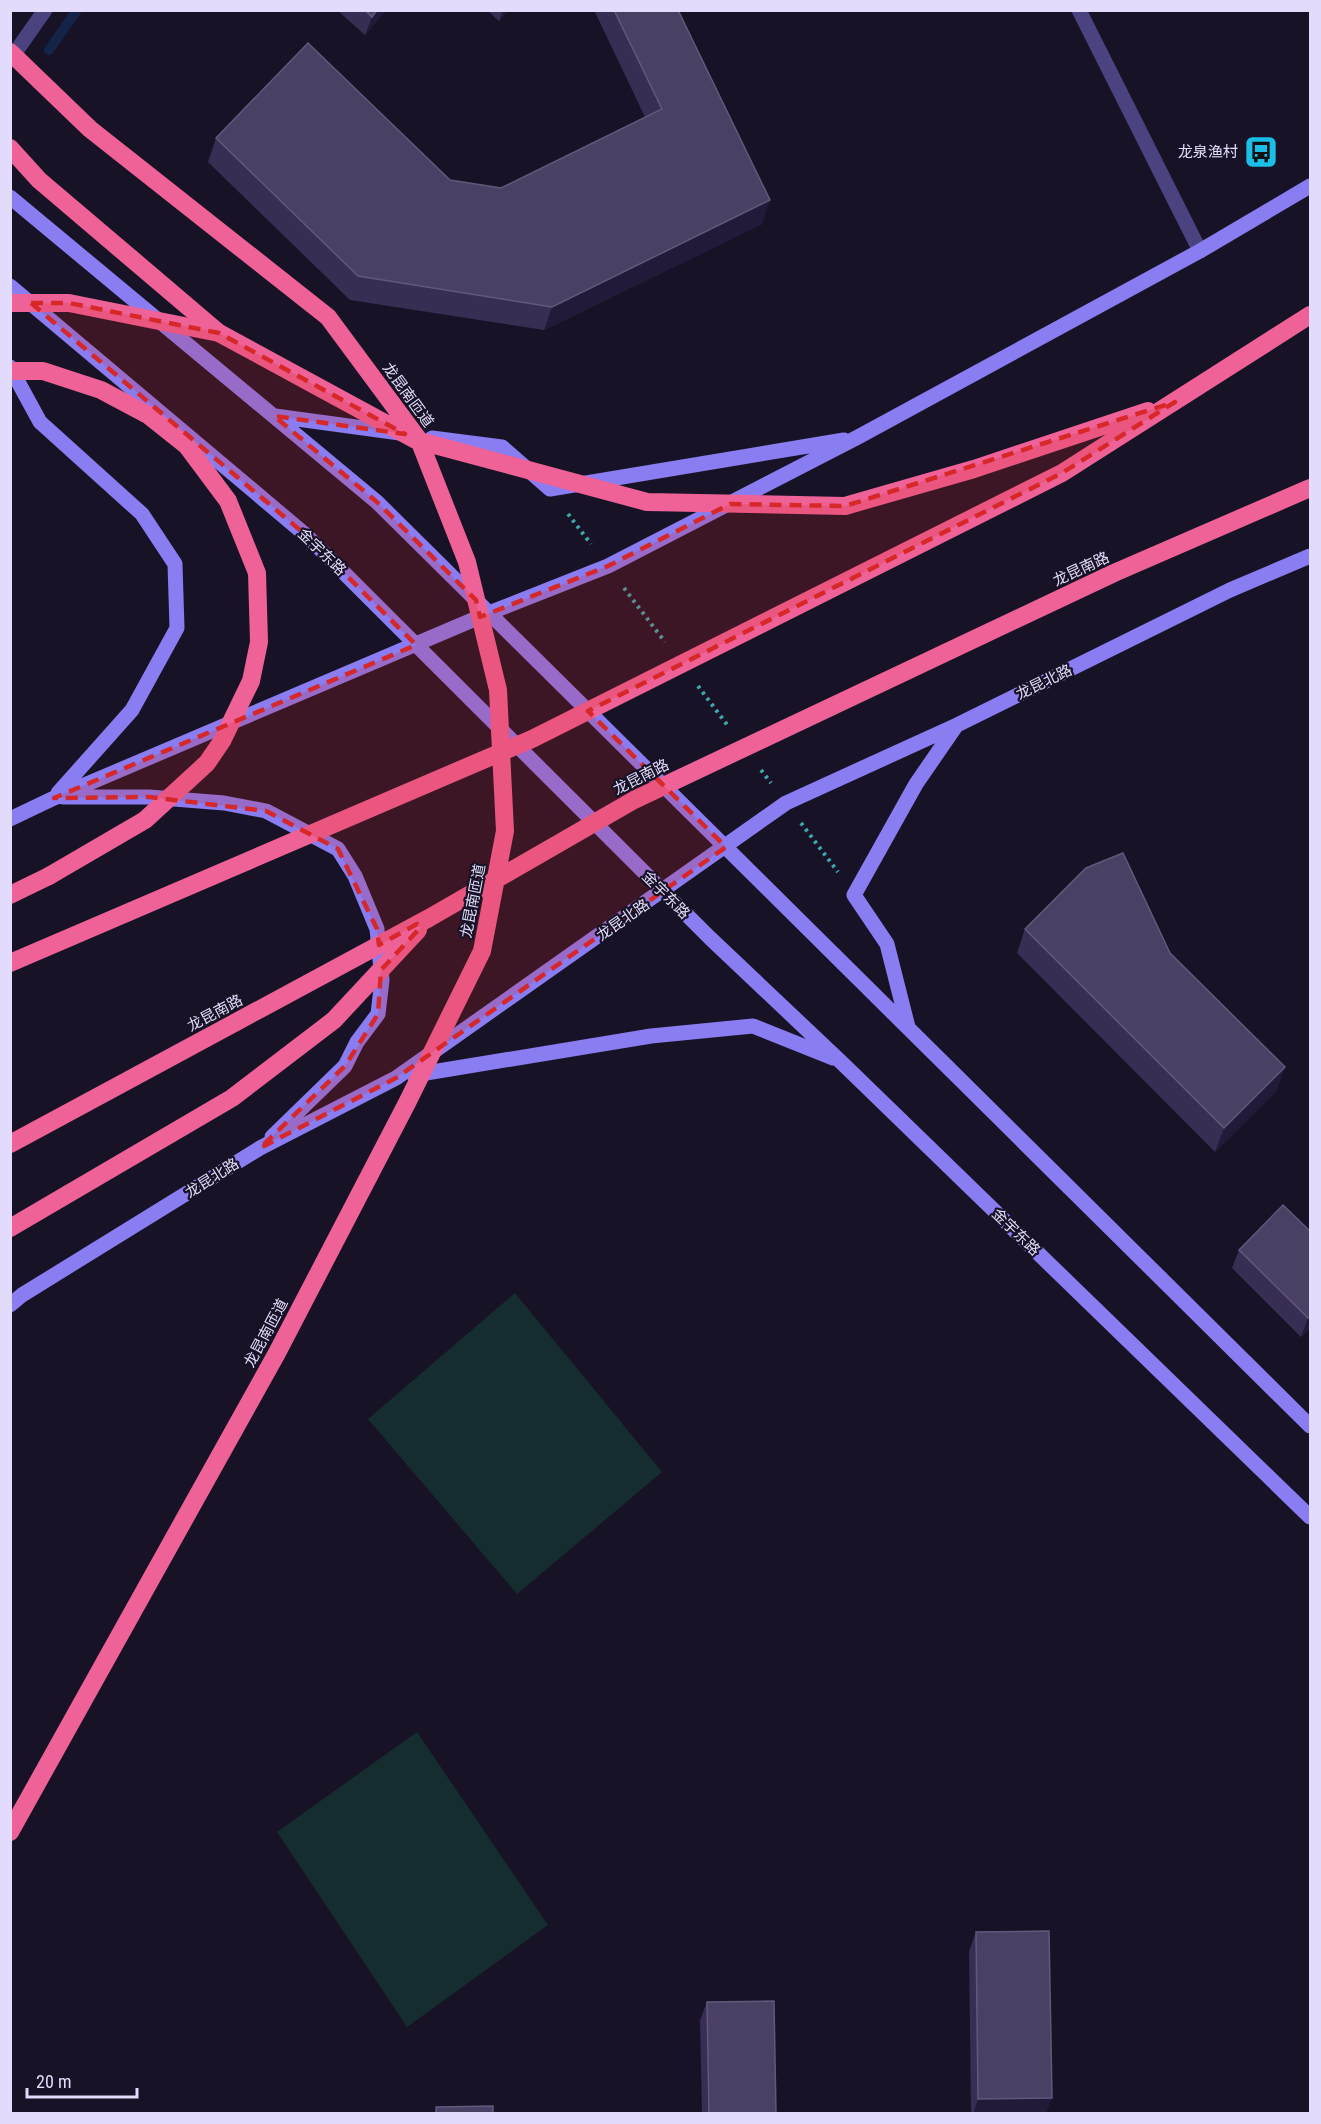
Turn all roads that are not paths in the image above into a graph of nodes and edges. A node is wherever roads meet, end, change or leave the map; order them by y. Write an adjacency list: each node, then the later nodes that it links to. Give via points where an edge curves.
1 (45, 10): 4 (street)
2 (1078, 10): 8 (street)
3 (10, 52): 38 (highway, 龙昆南匝道, bridge, via 90,129 328,317 419,440 467,562 498,690 505,831 482,951 412,1093 277,1353)
4 (10, 60)
5 (10, 148): 12 (highway, via 39,180)
6 (1311, 186): 8 (main road)
7 (10, 197): 15 (main road)
8 (1200, 251): 16 (main road)
9 (10, 286): 20 (main road, 金宇东路, via 307,536)
10 (10, 303): 12 (highway, bridge, via 69,303)
11 (1311, 315): 14 (highway, bridge)
12 (219, 333): 14 (highway, bridge, via 416,440 647,502 845,506 974,469)
13 (10, 369): 22 (main road, via 40,422 142,514 175,564 177,628 132,710); 26 (highway, bridge, via 43,370 101,390 148,415 187,446 228,501 257,573 259,642 251,681 207,763 146,820)
14 (1175, 402): 28 (highway, bridge, via 1062,473 532,739)
15 (274, 416): 16 (main road, via 502,447 550,489); 19 (main road, via 377,502)
16 (858, 437): 19 (main road, via 608,567)
17 (1311, 488): 27 (highway, 龙昆南路, bridge, via 1114,573 634,800)
18 (1311, 556): 21 (main road, 龙昆北路, via 1230,590)
19 (489, 614): 20 (main road); 24 (main road)
20 (416, 645): 22 (main road); 25 (main road, 金宇东路)
21 (957, 725): 24 (main road, 龙昆北路, via 786,803); 29 (main road, via 916,784 854,894 887,944)
22 (54, 798): 23 (main road); 33 (main road, via 149,797 266,811 338,849 355,876 377,929 382,980 378,1014 345,1066)
23 (10, 819)
24 (726, 847): 25 (main road, 龙昆北路); 29 (main road)
25 (663, 891): 30 (main road, 金宇东路); 31 (main road, 龙昆北路)
26 (10, 895)
27 (429, 918): 32 (highway, 龙昆南路, bridge); 34 (highway, bridge, via 334,1020 232,1098)
28 (10, 963)
29 (908, 1027): 36 (main road)
30 (841, 1062): 31 (main road, via 753,1026 651,1036); 37 (main road, 金宇东路)
31 (396, 1078): 33 (main road, 龙昆北路)
32 (10, 1144)
33 (260, 1148): 35 (main road, 龙昆北路)
34 (10, 1228)
35 (14, 1300)
36 (1311, 1426)
37 (1311, 1517)
38 (10, 1832)

